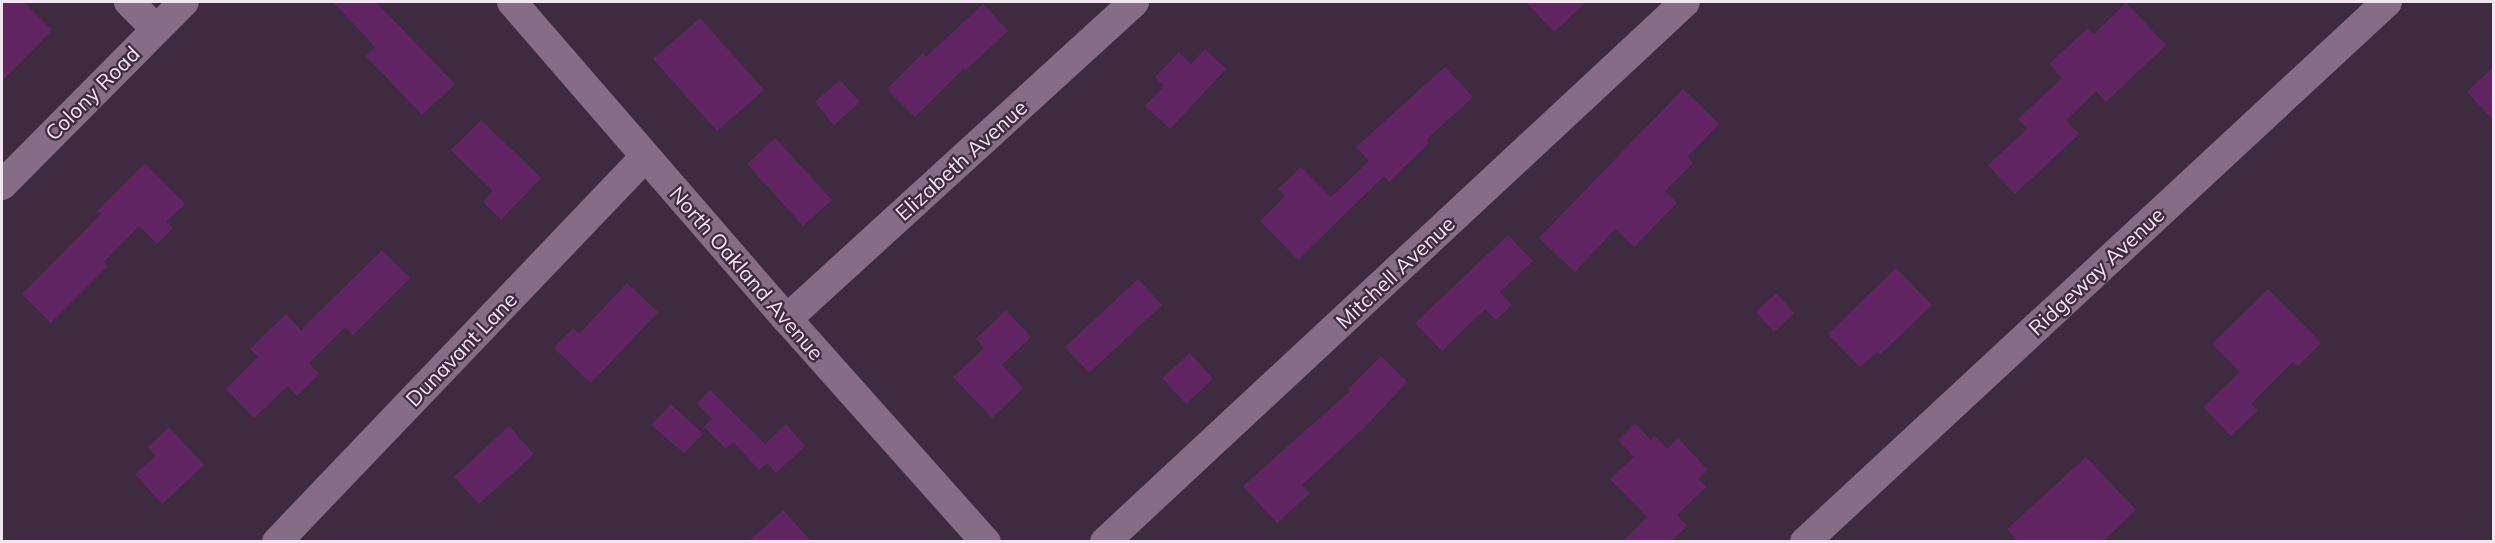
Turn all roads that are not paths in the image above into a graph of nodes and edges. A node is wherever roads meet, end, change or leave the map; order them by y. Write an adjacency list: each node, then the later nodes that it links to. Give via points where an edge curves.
1 (129, 2): 7 (street)
2 (184, 2): 7 (street, Colony Road)
3 (512, 2): 8 (street, North Oakland Avenue)
4 (1134, 2): 10 (street, Elizabeth Avenue)
5 (1685, 2): 13 (street, Mitchell Avenue)
6 (2387, 2): 14 (street, Ridgeway Avenue)
7 (156, 29): 9 (street, Colony Road)
8 (645, 157): 10 (street, North Oakland Avenue); 11 (street, Dunavant Lane)
9 (2, 185)
10 (787, 319): 12 (street, North Oakland Avenue)
11 (278, 542)
12 (986, 542)
13 (1105, 542)
14 (1805, 542)

